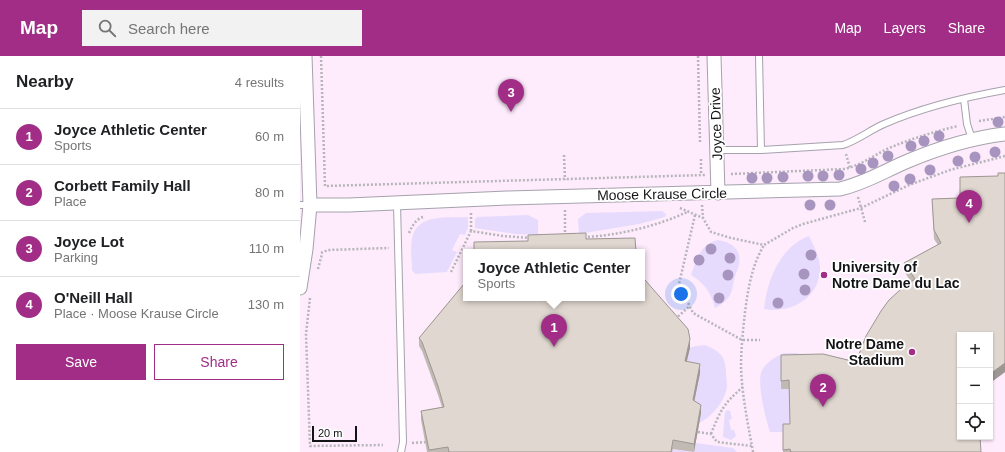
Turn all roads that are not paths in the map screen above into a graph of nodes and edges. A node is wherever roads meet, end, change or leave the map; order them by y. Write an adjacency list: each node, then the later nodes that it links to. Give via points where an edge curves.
1 (305, 56): 12 (street)
2 (714, 56): 8 (street, Joyce Drive)
3 (759, 56): 9 (lane)
4 (1005, 90): 5 (lane)
5 (964, 99): 7 (lane); 9 (lane, via 884,124 843,145)
6 (1005, 134): 7 (street, Moose Krause Circle)
7 (972, 140): 10 (street, Moose Krause Circle, via 922,155 863,183 840,189)
8 (717, 150): 9 (lane); 10 (street, Joyce Drive)
9 (761, 150)
10 (718, 193): 11 (street, Moose Krause Circle, via 507,198)
11 (397, 204): 12 (street, Moose Krause Circle); 14 (lane, via 403,442)
12 (305, 205): 13 (street)
13 (305, 290)
14 (401, 452)

